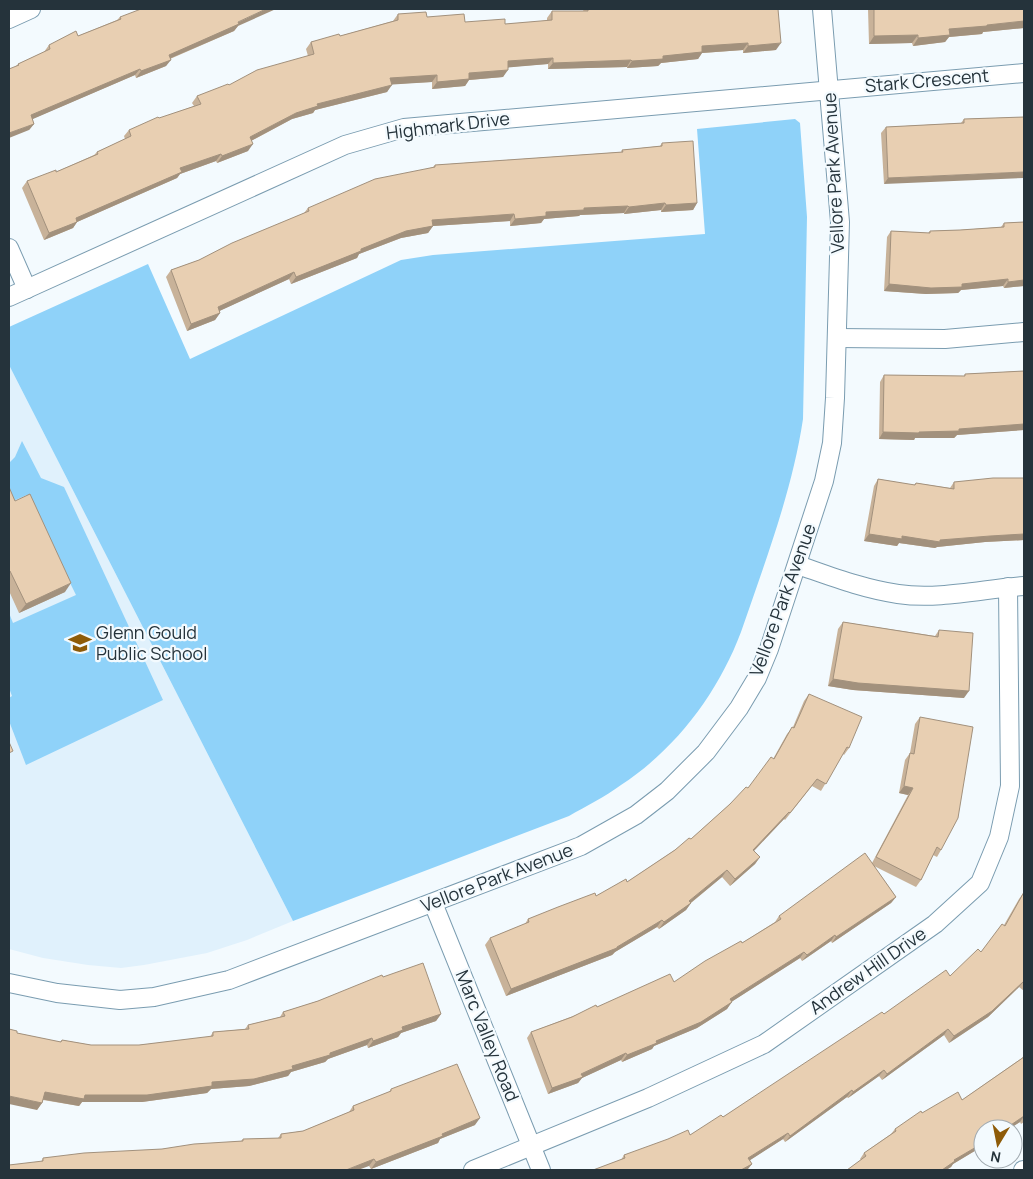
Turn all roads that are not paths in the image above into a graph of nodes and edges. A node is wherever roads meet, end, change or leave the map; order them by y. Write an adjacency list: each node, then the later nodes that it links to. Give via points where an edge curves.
1 (32, 9): 3 (street)
2 (822, 9): 5 (street, Vellore Park Avenue)
3 (9, 19)
4 (1024, 73): 5 (street, Stark Crescent)
5 (830, 90): 7 (street, Highmark Drive, via 385,132 344,146); 10 (street, Vellore Park Avenue, via 840,222)
6 (9, 248): 7 (street)
7 (27, 289): 8 (street, Highmark Drive)
8 (9, 297)
9 (1024, 332): 10 (street, via 945,340)
10 (837, 338): 11 (street, Vellore Park Avenue, via 832,443)
11 (798, 565): 12 (street, via 899,594 962,593); 13 (street, Vellore Park Avenue, via 757,678 724,730 686,774 636,815 581,846)
12 (1016, 586): 15 (street, Andrew Hill Drive, via 1010,786 999,837 980,882 935,924 764,1044 648,1098)
13 (433, 903): 14 (street, Vellore Park Avenue, via 229,980 154,997 120,1000); 15 (street, Marc Valley Road)
14 (9, 983)
15 (531, 1146): 16 (street, Andrew Hill Drive); 17 (street, Marc Valley Road)
16 (473, 1170)
17 (541, 1170)

